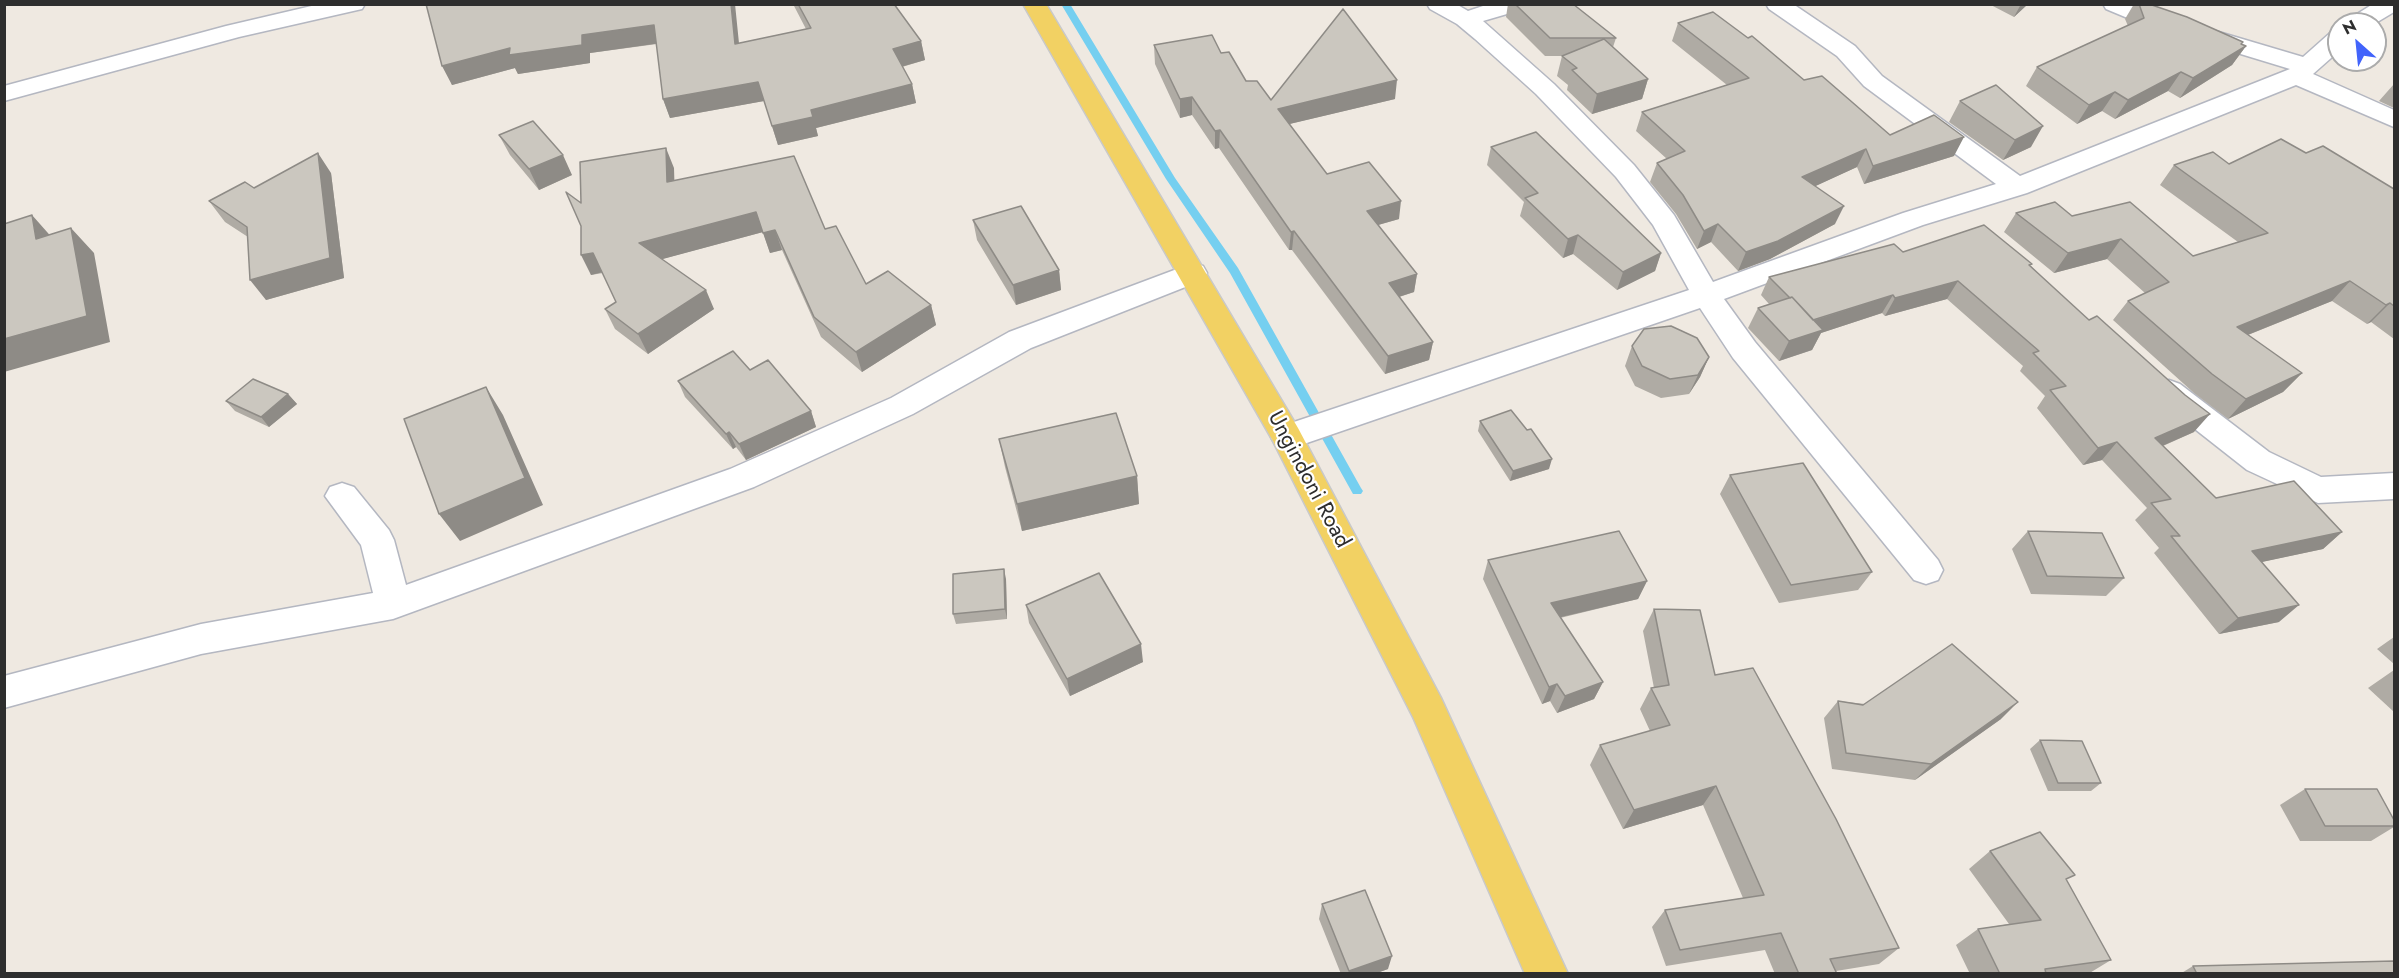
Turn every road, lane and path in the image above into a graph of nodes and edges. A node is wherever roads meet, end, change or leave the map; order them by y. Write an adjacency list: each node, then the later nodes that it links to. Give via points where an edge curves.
1 (354, 4): 12 (street, via 224,33)
2 (1034, 4): 17 (main road, Ungindoni Road)
3 (1438, 4): 9 (street)
4 (1516, 4): 9 (street)
5 (1777, 4): 14 (street, via 1846,51 1873,81)
6 (2114, 4): 11 (street)
7 (2391, 4): 8 (street)
8 (2377, 12)
9 (1465, 19): 18 (street, via 1545,89 1625,171 1664,221)
10 (2327, 49): 11 (street)
11 (2302, 71): 13 (street); 14 (street)
12 (4, 94)
13 (2394, 119)
14 (2017, 188): 15 (street)
15 (1951, 208): 16 (street); 18 (street)
16 (1978, 230)
17 (1193, 273): 20 (main road, Ungindoni Road); 24 (street, via 1020,340 902,406 742,478)
18 (1706, 295): 20 (street); 23 (street, via 1744,350)
19 (2147, 372): 21 (street, via 2258,461 2318,490)
20 (1287, 437): 26 (main road, Ungindoni Road, via 1428,710)
21 (2394, 486)
22 (342, 496): 24 (street, via 377,540)
23 (1926, 570)
24 (393, 604): 25 (street, via 201,639)
25 (4, 692)
26 (1547, 974)

